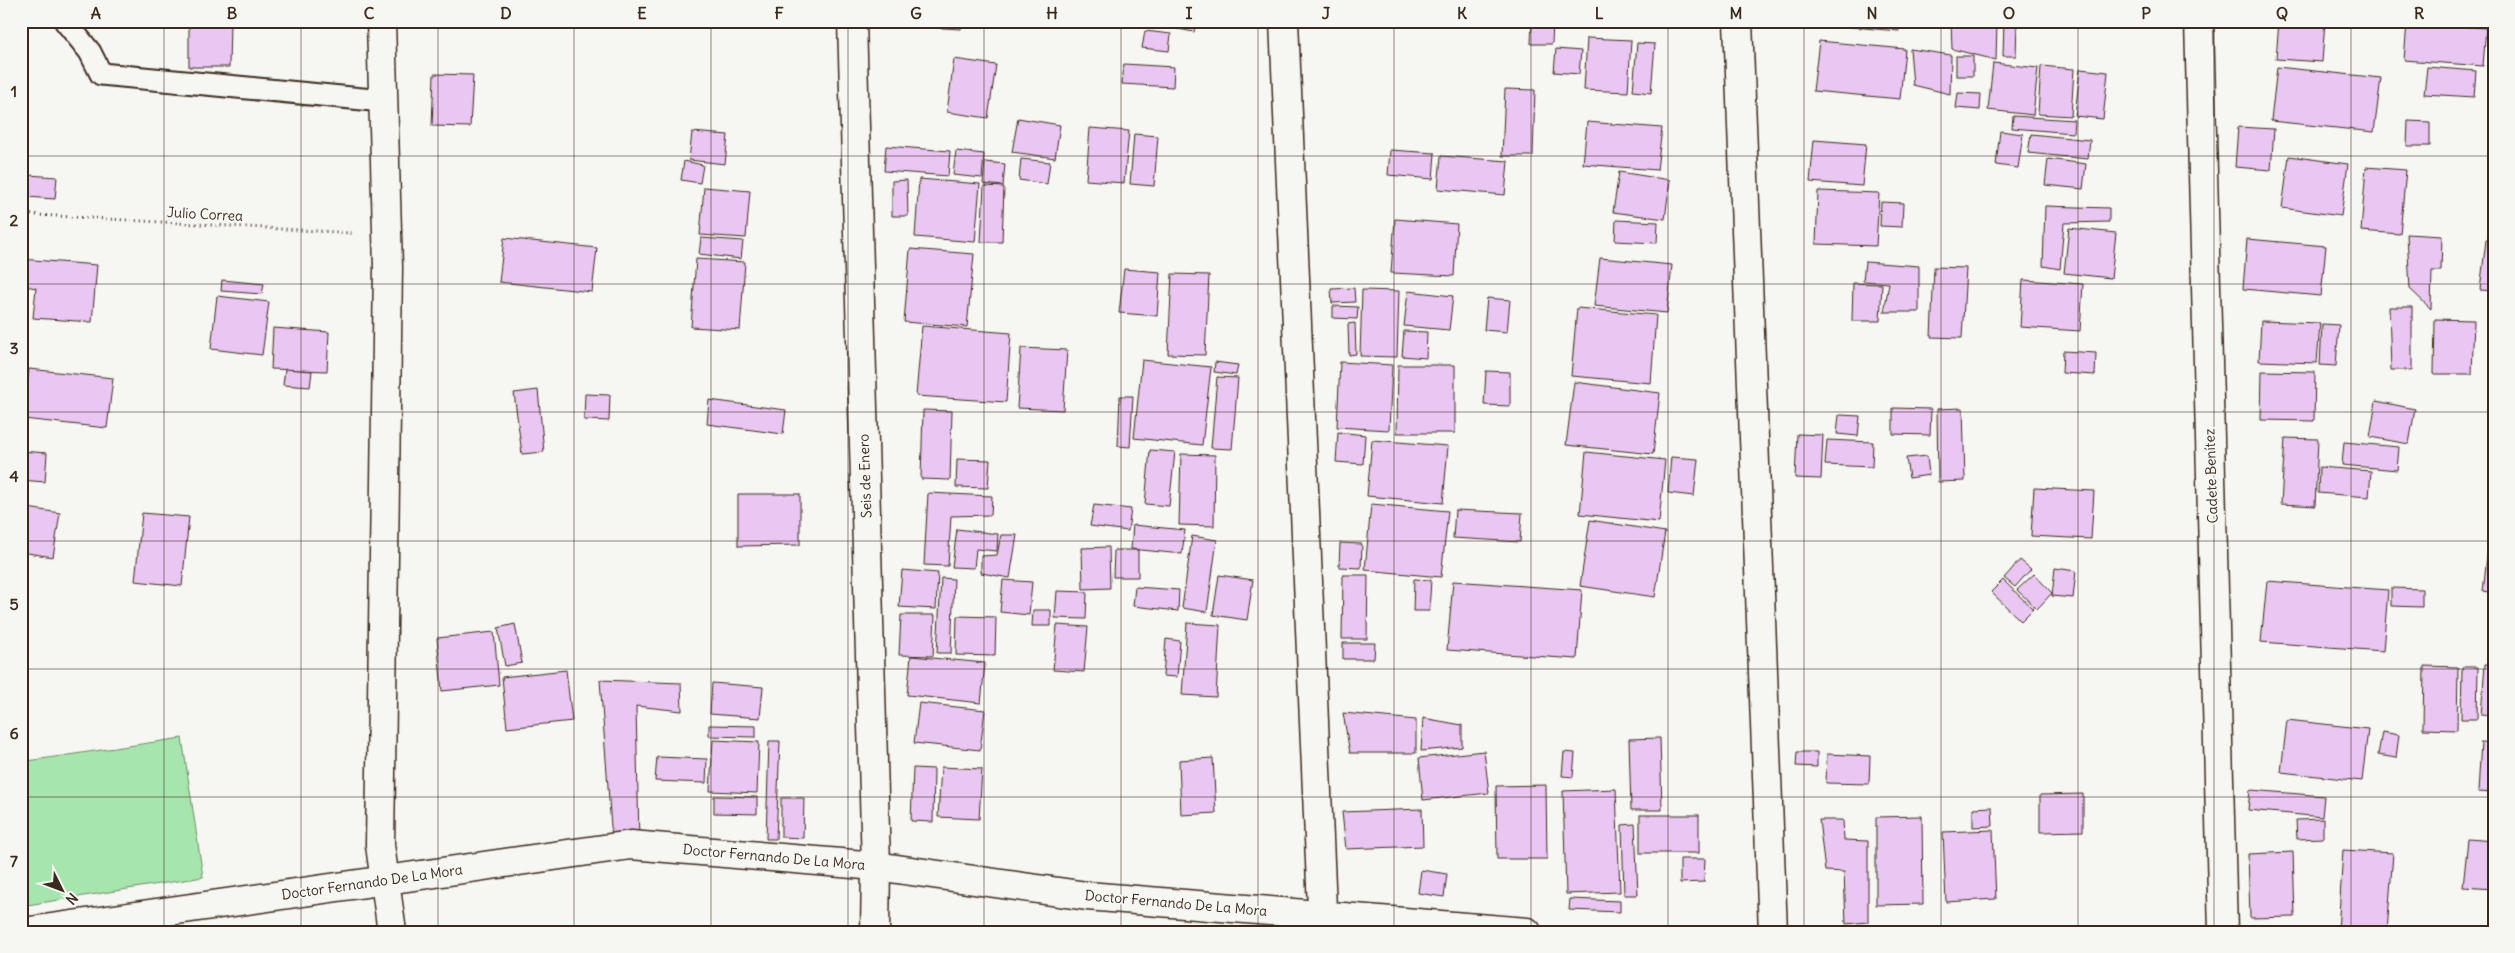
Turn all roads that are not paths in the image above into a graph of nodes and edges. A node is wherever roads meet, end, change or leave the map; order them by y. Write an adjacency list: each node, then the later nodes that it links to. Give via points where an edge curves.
1 (65, 21): 7 (lane, via 90,52 101,74)
2 (381, 21): 7 (street)
3 (852, 21): 8 (street, Seis de Enero)
4 (1284, 21): 10 (street)
5 (1738, 21): 15 (street)
6 (2199, 21): 16 (street, Cadete Benítez)
7 (383, 101): 9 (street, via 387,235 380,845)
8 (876, 866): 9 (street, Doctor Fernando De La Mora, via 631,845); 10 (street, Doctor Fernando De La Mora); 13 (street, Seis de Enero)
9 (387, 879): 11 (street, Doctor Fernando De La Mora); 12 (street)
10 (1323, 924): 14 (street, Doctor Fernando De La Mora)
11 (23, 932)
12 (392, 932)
13 (875, 932)
14 (1527, 932)
15 (1773, 932)
16 (2223, 932)

